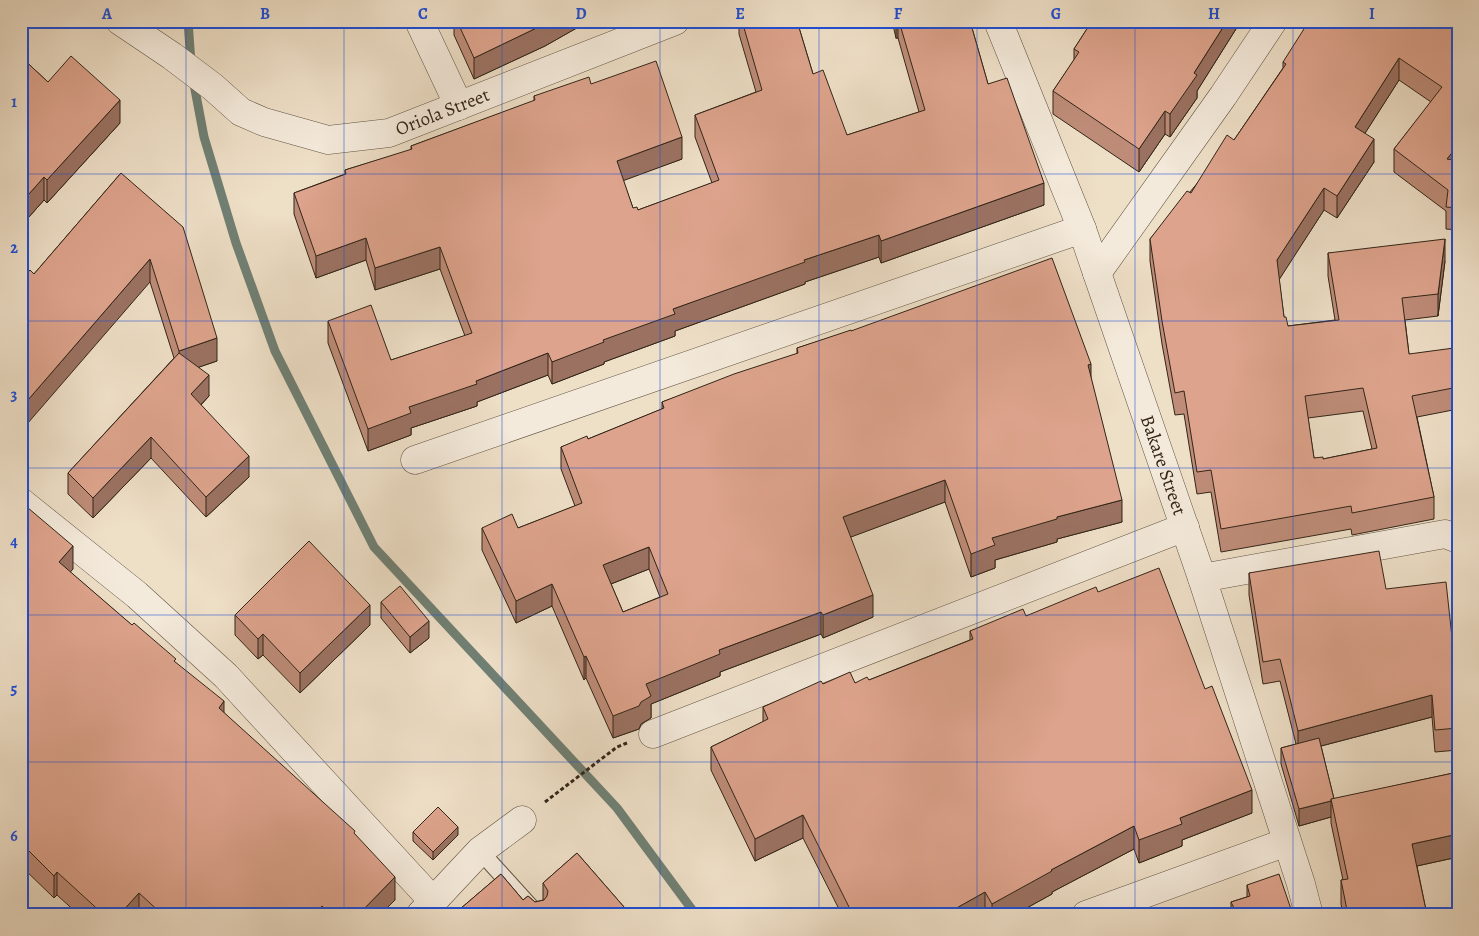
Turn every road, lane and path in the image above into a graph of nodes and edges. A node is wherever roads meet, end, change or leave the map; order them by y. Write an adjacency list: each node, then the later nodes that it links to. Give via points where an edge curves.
1 (120, 21): 6 (street, Oriola Street, via 172,56 241,112 328,140 389,133)
2 (419, 21): 6 (street)
3 (675, 21): 6 (street, Oriola Street)
4 (998, 21): 7 (street, Bakare Street)
5 (1273, 21): 8 (street)
6 (459, 106)
7 (1082, 229): 8 (street, Bakare Street); 9 (street)
8 (1097, 272): 11 (street, Bakare Street)
9 (415, 460)
10 (21, 502): 20 (street, via 137,595 226,676)
11 (1185, 528): 13 (street, Bakare Street); 14 (street)
12 (1458, 539): 13 (street, via 1445,534)
13 (1202, 578): 18 (street, Bakare Street)
14 (653, 734)
15 (617, 747): 16 (path)
16 (556, 793)
17 (522, 820): 19 (street)
18 (1287, 842): 22 (street); 23 (street, Bakare Street)
19 (480, 851): 20 (street); 21 (lane)
20 (427, 908)
21 (538, 915)
22 (1086, 915)
23 (1309, 915)

